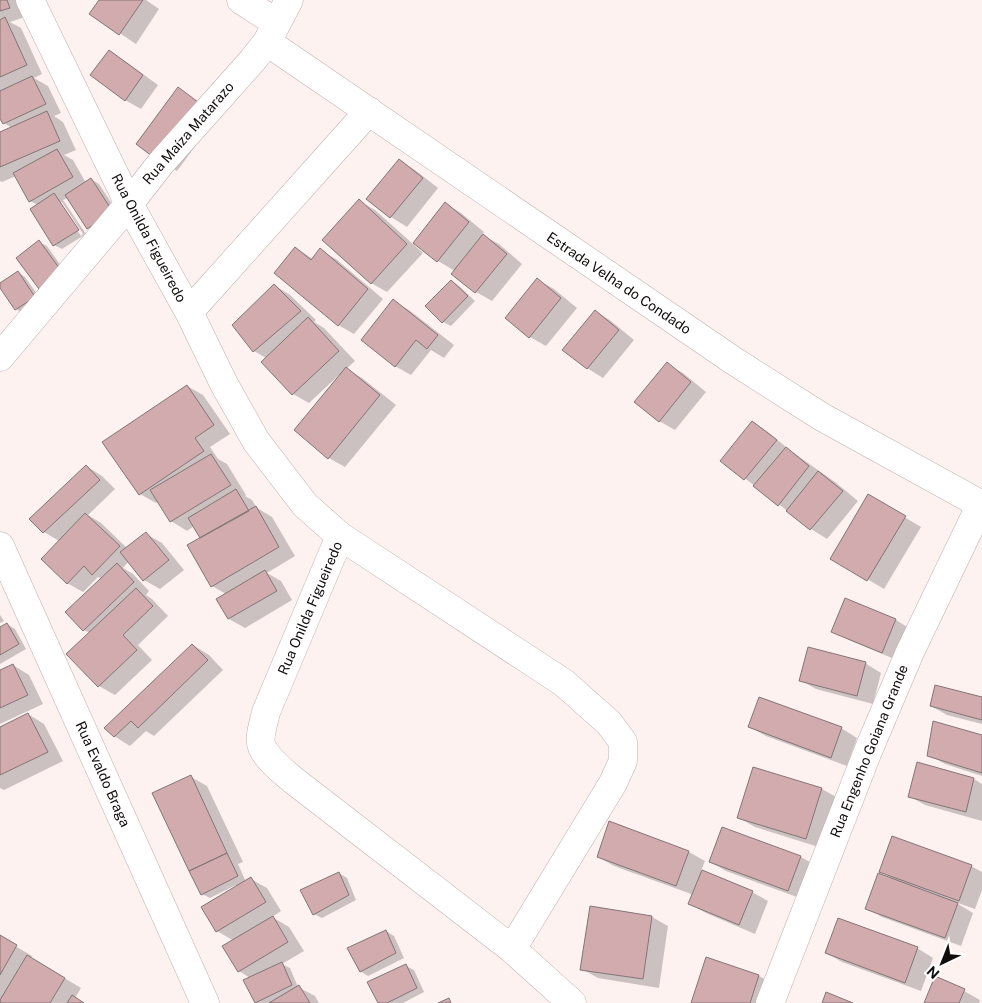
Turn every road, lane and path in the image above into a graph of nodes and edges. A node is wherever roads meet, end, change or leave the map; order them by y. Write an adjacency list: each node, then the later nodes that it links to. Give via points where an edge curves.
1 (30, 0): 5 (street, Rua Onilda Figueiredo)
2 (241, 0): 3 (street, Estrada Velha do Condado)
3 (278, 22): 4 (street, Estrada Velha do Condado); 5 (street, Rua Maíza Matarazo)
4 (369, 112): 6 (street); 8 (street, Estrada Velha do Condado, via 734,361 822,417)
5 (129, 204): 6 (street, Rua Onilda Figueiredo); 7 (street, Rua Maíza Matarazo)
6 (189, 312): 9 (street, Rua Onilda Figueiredo, via 256,441 305,505)
7 (0, 356)
8 (981, 505): 14 (street, Rua Engenho Goiana Grande, via 906,661 868,750)
9 (340, 536): 11 (street, Rua Onilda Figueiredo, via 266,712 262,747 292,780); 11 (street, via 564,683 609,723 623,742 623,761 613,783)
10 (0, 546): 12 (street, Rua Evaldo Braga)
11 (512, 949): 13 (street, Rua Onilda Figueiredo)
12 (205, 1003)
13 (572, 1003)
14 (770, 1003)

